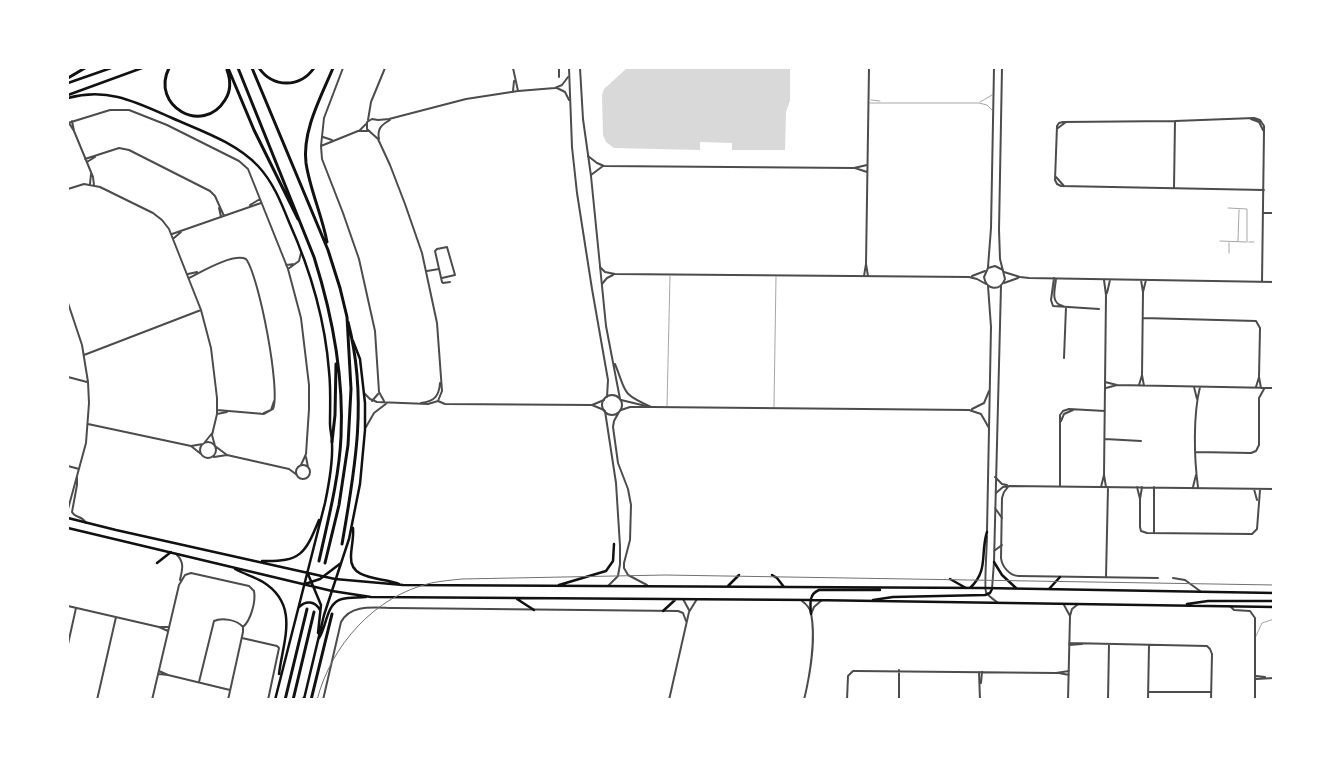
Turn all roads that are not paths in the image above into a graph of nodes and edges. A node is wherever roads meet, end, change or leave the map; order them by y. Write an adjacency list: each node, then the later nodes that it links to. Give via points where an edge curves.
1 (85, 68): 22 (highway)
2 (110, 68): 24 (main road)
3 (142, 68): 29 (main road)
4 (170, 68): 5 (highway, via 165,84 169,100 183,113 196,116 210,114 224,103 230,86)
5 (227, 68): 78 (highway, via 258,139)
6 (238, 68): 78 (highway)
7 (252, 68): 88 (highway)
8 (260, 68): 9 (highway, via 272,80 287,84 301,80)
9 (314, 68)
10 (333, 68): 88 (highway, via 312,123 306,153)
11 (343, 68): 49 (street, via 326,112)
12 (385, 68): 33 (street)
13 (513, 68): 23 (street)
14 (559, 68): 21 (street)
15 (569, 68): 20 (street)
16 (580, 68): 53 (street)
17 (869, 68): 30 (street)
18 (994, 68): 28 (street)
19 (1002, 68): 98 (street, via 999,230)
20 (569, 76): 25 (street); 31 (street)
21 (559, 77)
22 (68, 78)
23 (514, 79): 26 (street); 27 (street)
24 (68, 83)
25 (555, 88): 27 (street); 31 (street, via 565,92)
26 (513, 91): 27 (street); 35 (street, via 450,102)
27 (518, 91)
28 (993, 94): 32 (lane); 34 (street)
29 (68, 97): 87 (main road, via 94,94 126,98 236,148 268,178)
30 (869, 101): 32 (lane); 57 (street)
31 (570, 102): 156 (street, via 577,193 609,384)
32 (978, 103): 34 (lane)
33 (370, 108): 36 (street); 39 (street)
34 (993, 111): 94 (street)
35 (392, 118): 37 (street); 43 (street)
36 (375, 119): 37 (street); 39 (street)
37 (378, 120): 43 (street)
38 (72, 121): 41 (street); 44 (street); 68 (street, via 116,109 142,114 242,162)
39 (368, 121): 42 (street)
40 (1175, 121): 65 (street); 65 (street, via 1061,124 1056,130 1055,175 1066,186); 67 (street, via 1260,120 1264,126)
41 (68, 123): 44 (street)
42 (366, 124): 45 (street); 47 (street)
43 (380, 127): 46 (street)
44 (74, 130): 55 (street)
45 (368, 130): 47 (street); 48 (street)
46 (378, 130): 48 (street); 51 (street)
47 (358, 131): 50 (street)
48 (372, 132): 51 (street)
49 (322, 137): 50 (street); 52 (street)
50 (335, 140): 52 (street)
51 (380, 142): 100 (street, via 406,204)
52 (321, 146): 154 (street, via 324,166 352,236 367,290)
53 (588, 156): 58 (street); 62 (street)
54 (95, 157): 55 (street); 56 (street); 71 (street, via 119,148 126,149 206,188 215,196)
55 (85, 159): 56 (street)
56 (86, 162): 61 (street)
57 (868, 165): 59 (street); 60 (street)
58 (603, 166): 59 (street); 62 (street)
59 (855, 168): 60 (street)
60 (867, 172): 91 (street)
61 (91, 174): 63 (street); 64 (street)
62 (591, 176): 93 (street)
63 (90, 185): 64 (street); 66 (street)
64 (94, 185): 80 (street, via 158,216)
65 (1174, 188): 67 (street)
66 (68, 189)
67 (1264, 190): 74 (street)
68 (260, 199): 69 (street); 70 (street)
69 (261, 202): 70 (street); 92 (street)
70 (250, 205): 76 (street)
71 (219, 208): 76 (street); 77 (street)
72 (1228, 208): 73 (lane)
73 (1239, 208): 84 (lane); 85 (lane, via 1247,210)
74 (1263, 213): 75 (street); 118 (street)
75 (1274, 213)
76 (224, 216): 77 (street)
77 (221, 217): 79 (street)
78 (303, 227): 134 (highway, via 321,281)
79 (181, 232): 80 (street); 81 (street)
80 (172, 234): 81 (street)
81 (174, 238): 101 (street)
82 (1220, 241): 83 (lane)
83 (1229, 241): 84 (lane); 89 (lane)
84 (1238, 242): 85 (lane)
85 (1247, 242): 86 (lane)
86 (1254, 242)
87 (299, 244): 90 (street, via 301,257); 107 (main road)
88 (328, 250): 130 (highway)
89 (1228, 254)
90 (296, 263): 92 (street); 95 (street); 107 (street, via 304,264)
91 (866, 264): 105 (street); 106 (street)
92 (286, 265): 95 (street)
93 (600, 267): 102 (street); 121 (street)
94 (988, 268): 97 (street); 98 (street, via 995,266)
95 (288, 269): 187 (street, via 306,349 309,397)
96 (439, 269): 100 (street); 111 (street); 111 (street, via 435,250 447,247 455,275)
97 (985, 271): 108 (street); 122 (street)
98 (1004, 271): 109 (street); 120 (street)
99 (197, 272): 101 (street); 110 (street); 173 (street, via 243,258 248,262 266,325 272,365 274,399 271,410 260,414)
100 (427, 272): 140 (street, via 436,323)
101 (187, 274): 110 (street)
102 (615, 274): 103 (street); 121 (street)
103 (670, 275): 104 (street); 166 (lane)
104 (776, 276): 105 (street); 167 (lane)
105 (864, 276): 106 (street)
106 (868, 276): 108 (street)
107 (310, 277): 181 (main road, via 322,320 328,362)
108 (969, 277): 122 (street)
109 (1020, 277): 112 (street); 120 (street)
110 (189, 278): 129 (street)
111 (442, 278): 117 (street, via 443,283)
112 (1055, 278): 113 (street); 127 (street, via 1052,304)
113 (1104, 279): 114 (street); 125 (street)
114 (1110, 279): 115 (street); 125 (street)
115 (1141, 280): 116 (street); 124 (street)
116 (1146, 280): 118 (street); 124 (street)
117 (450, 282)
118 (1262, 282): 119 (street)
119 (1274, 282)
120 (1004, 283): 123 (street)
121 (602, 284): 136 (street)
122 (987, 285): 123 (street, via 993,288); 153 (street, via 991,326)
123 (1001, 286): 199 (street)
124 (1143, 292): 131 (street)
125 (1106, 295): 142 (street)
126 (68, 303): 133 (street)
127 (1066, 307): 128 (street); 135 (street)
128 (1099, 309)
129 (201, 310): 133 (street); 168 (street, via 214,360)
130 (347, 317): 132 (highway); 235 (highway, via 351,389 349,436 339,505)
131 (1143, 318): 137 (street); 138 (street, via 1253,319 1260,328)
132 (352, 340): 155 (main road, via 360,359); 225 (highway, via 358,434)
133 (84, 355): 141 (street)
134 (336, 358): 181 (highway, via 336,415); 232 (highway, via 341,395 341,439 336,482)
135 (1064, 358)
136 (614, 362): 157 (street); 165 (street, via 627,394)
137 (1142, 375): 144 (street); 145 (street)
138 (1259, 377): 149 (street); 150 (street)
139 (68, 378): 141 (street)
140 (440, 380): 161 (street); 163 (street, via 435,399)
141 (88, 382): 175 (street)
142 (1105, 382): 143 (street); 148 (street)
143 (1117, 386): 144 (street); 148 (street)
144 (1138, 386): 145 (street)
145 (1144, 386): 146 (street)
146 (1194, 387): 147 (street); 158 (street)
147 (1200, 387): 149 (street); 158 (street)
148 (1105, 388): 172 (street)
149 (1256, 388): 150 (street)
150 (1261, 388): 151 (street)
151 (1265, 388): 152 (street); 185 (street, via 1260,396 1259,445 1256,451)
152 (1274, 388)
153 (990, 391): 170 (street, via 984,403); 176 (street)
154 (379, 392): 159 (street); 162 (street)
155 (364, 393): 159 (street); 177 (main road)
156 (607, 397): 157 (street, via 614,395); 160 (street)
157 (620, 399): 165 (street); 171 (street)
158 (1197, 399): 185 (street)
159 (372, 400): 162 (street)
160 (604, 400): 164 (street); 169 (street)
161 (438, 401): 163 (street); 164 (street, via 445,404)
162 (386, 402): 163 (street); 177 (street, via 374,413)
163 (418, 404)
164 (592, 405): 169 (street)
165 (651, 407): 166 (street); 171 (street, via 630,407)
166 (667, 407): 167 (street)
167 (774, 408): 170 (street)
168 (217, 410): 173 (street); 174 (street)
169 (604, 410): 171 (street, via 612,415); 255 (street, via 616,483 620,546 618,576)
170 (969, 410): 176 (street, via 981,414)
171 (620, 411): 256 (street, via 613,427 618,463 631,505 630,540 624,568 628,575)
172 (1105, 411): 179 (street); 201 (street, via 1070,410 1064,414)
173 (227, 412): 174 (street)
174 (217, 414): 178 (street)
175 (88, 424): 183 (street); 194 (street)
176 (989, 429): 223 (street)
177 (365, 430): 221 (main road)
178 (213, 432): 182 (street); 184 (street)
179 (1105, 439): 180 (street); 196 (street)
180 (1140, 441)
181 (332, 442): 217 (main road)
182 (204, 444): 183 (street); 184 (street); 186 (street)
183 (191, 446): 186 (street)
184 (215, 446): 188 (street); 189 (street)
185 (1196, 452): 197 (street)
186 (201, 454): 189 (street, via 204,458)
187 (306, 454): 191 (street); 192 (street)
188 (227, 455): 189 (street); 193 (street)
189 (212, 458)
190 (68, 466): 194 (street)
191 (300, 466): 192 (street); 193 (street); 195 (street, via 296,470)
192 (308, 467): 195 (street, via 307,477)
193 (286, 468): 195 (street)
194 (79, 469): 198 (street)
195 (297, 475)
196 (1104, 475): 202 (street); 203 (street)
197 (1196, 475): 207 (street); 208 (street)
198 (77, 477): 216 (street); 220 (street, via 72,512)
199 (995, 477): 200 (street); 212 (street)
200 (1010, 486): 201 (street); 212 (street, via 1000,489); 219 (street, via 1003,495)
201 (1060, 486): 202 (street)
202 (1101, 487): 203 (street)
203 (1107, 487): 204 (street); 242 (street)
204 (1136, 487): 205 (street); 213 (street)
205 (1142, 487): 206 (street); 213 (street)
206 (1154, 487): 207 (street); 224 (street)
207 (1193, 488): 208 (street)
208 (1198, 488): 209 (street)
209 (1254, 489): 210 (street); 214 (street)
210 (1260, 489): 211 (street); 214 (street)
211 (1274, 489)
212 (995, 496): 215 (street)
213 (1140, 499): 224 (street, via 1140,529)
214 (1258, 502): 224 (street, via 1257,529 1252,534)
215 (995, 508): 219 (street); 228 (street)
216 (68, 509)
217 (322, 514): 230 (main road, via 308,545 300,554 284,560); 237 (main road)
218 (68, 518): 220 (main road)
219 (1002, 518): 227 (street)
220 (86, 522): 230 (main road)
221 (352, 525): 231 (main road); 252 (main road, via 351,558 356,570 365,576)
222 (68, 528): 229 (main road)
223 (987, 532): 248 (street); 261 (main road, via 982,573)
224 (1154, 534)
225 (342, 544)
226 (614, 544): 254 (main road, via 613,562 606,571)
227 (1002, 544): 228 (street); 241 (street, via 1002,562 1012,575)
228 (994, 551): 233 (street)
229 (173, 553): 234 (main road); 236 (main road); 251 (street, via 183,566)
230 (254, 560): 237 (main road)
231 (343, 560): 240 (main road); 245 (main road)
232 (319, 561)
233 (994, 562): 250 (street); 263 (main road, via 1002,575)
234 (157, 563)
235 (325, 563)
236 (229, 566): 249 (main road); 324 (main road, via 268,585 284,607 287,632)
237 (307, 573): 240 (main road); 247 (main road); 249 (main road)
238 (739, 575): 257 (main road)
239 (772, 575): 258 (main road)
240 (324, 576): 245 (main road); 247 (main road)
241 (1060, 577): 242 (street); 264 (main road)
242 (1106, 577): 243 (street)
243 (1158, 578)
244 (1173, 578): 266 (street, via 1185,580)
245 (336, 579): 252 (main road); 265 (main road)
246 (950, 579): 261 (main road)
247 (311, 582): 249 (main road); 253 (main road)
248 (985, 583): 250 (street, via 988,586); 260 (street)
249 (304, 584): 253 (main road); 288 (main road)
250 (992, 584): 262 (street)
251 (179, 585): 303 (street); 304 (street, via 185,575 191,573 251,587 255,596 249,620)
252 (403, 585): 254 (main road)
253 (314, 586): 265 (main road); 295 (main road)
254 (557, 586): 255 (main road)
255 (608, 586): 256 (main road)
256 (647, 586): 257 (main road)
257 (727, 586): 258 (main road)
258 (784, 587): 259 (main road)
259 (889, 588): 261 (main road); 275 (main road, via 820,590 812,594)
260 (984, 588): 261 (main road); 262 (main road); 268 (street)
261 (969, 589)
262 (992, 589): 263 (main road); 268 (main road)
263 (1018, 589): 264 (main road)
264 (1048, 590): 266 (main road)
265 (332, 591): 269 (main road); 308 (main road)
266 (1202, 592): 267 (main road)
267 (1272, 593)
268 (987, 594): 277 (main road, via 893,597); 279 (street)
269 (371, 596): 270 (main road); 308 (main road, via 345,598 334,604)
270 (516, 598): 271 (main road); 280 (main road)
271 (676, 599): 272 (main road); 292 (main road)
272 (682, 599): 273 (main road); 294 (street)
273 (697, 599): 274 (main road); 294 (street)
274 (800, 600): 275 (main road); 297 (street)
275 (811, 600): 276 (main road); 297 (main road)
276 (822, 600): 277 (main road); 297 (street)
277 (869, 601): 279 (main road)
278 (1274, 601): 283 (main road, via 1208,601)
279 (997, 602): 281 (main road)
280 (524, 603): 290 (street); 291 (main road)
281 (1062, 603): 282 (main road); 298 (street)
282 (1080, 604): 283 (main road); 298 (street, via 1072,609)
283 (1183, 605): 285 (main road)
284 (68, 606): 287 (street)
285 (1230, 606): 286 (main road); 306 (street, via 1253,614)
286 (1274, 606)
287 (76, 608): 299 (street); 309 (street)
288 (298, 608): 295 (main road, via 311,602 318,606); 324 (main road)
289 (307, 609): 334 (highway)
290 (521, 610): 291 (street); 337 (street, via 394,608 351,611 341,622)
291 (534, 610): 292 (street)
292 (663, 611): 301 (street, via 682,612)
293 (314, 612): 335 (highway)
294 (689, 612): 301 (street)
295 (321, 614): 308 (main road)
296 (332, 614): 336 (highway)
297 (811, 614): 339 (street, via 811,661)
298 (1070, 616): 310 (street)
299 (116, 617): 302 (street); 329 (street)
300 (1274, 619): 306 (lane, via 1262,623)
301 (687, 624): 338 (street)
302 (159, 627): 303 (street); 305 (street)
303 (169, 627): 305 (street)
304 (243, 627): 307 (street); 323 (street, via 237,622 214,621)
305 (168, 631): 314 (street)
306 (1256, 636): 321 (street)
307 (242, 638): 325 (street); 332 (street, via 279,648)
308 (318, 639): 328 (main road)
309 (68, 644)
310 (1069, 644): 311 (street); 315 (street)
311 (1109, 644): 312 (street); 344 (street)
312 (1149, 645): 326 (street); 327 (street, via 1209,647 1212,654)
313 (899, 670): 316 (street); 340 (street, via 856,670 850,673); 341 (street)
314 (159, 671): 318 (street); 319 (street)
315 (1069, 671): 317 (street); 320 (street)
316 (980, 672): 317 (street); 342 (street)
317 (1056, 673): 320 (street)
318 (158, 674): 319 (street); 330 (street)
319 (168, 675): 323 (street)
320 (1069, 675): 343 (street)
321 (1256, 677): 322 (street); 347 (street)
322 (1274, 678)
323 (199, 682): 325 (street)
324 (279, 682): 333 (main road)
325 (230, 690): 331 (street)
326 (1148, 692): 327 (street); 345 (street)
327 (1211, 692): 346 (street)
328 (304, 699)
329 (97, 700)
330 (152, 700)
331 (228, 700)
332 (268, 700)
333 (275, 700)
334 (285, 700)
335 (293, 700)
336 (312, 700)
337 (323, 700)
338 (669, 700)
339 (804, 700)
340 (847, 700)
341 (899, 700)
342 (980, 700)
343 (1068, 700)
344 (1108, 700)
345 (1148, 700)
346 (1211, 700)
347 (1255, 700)

